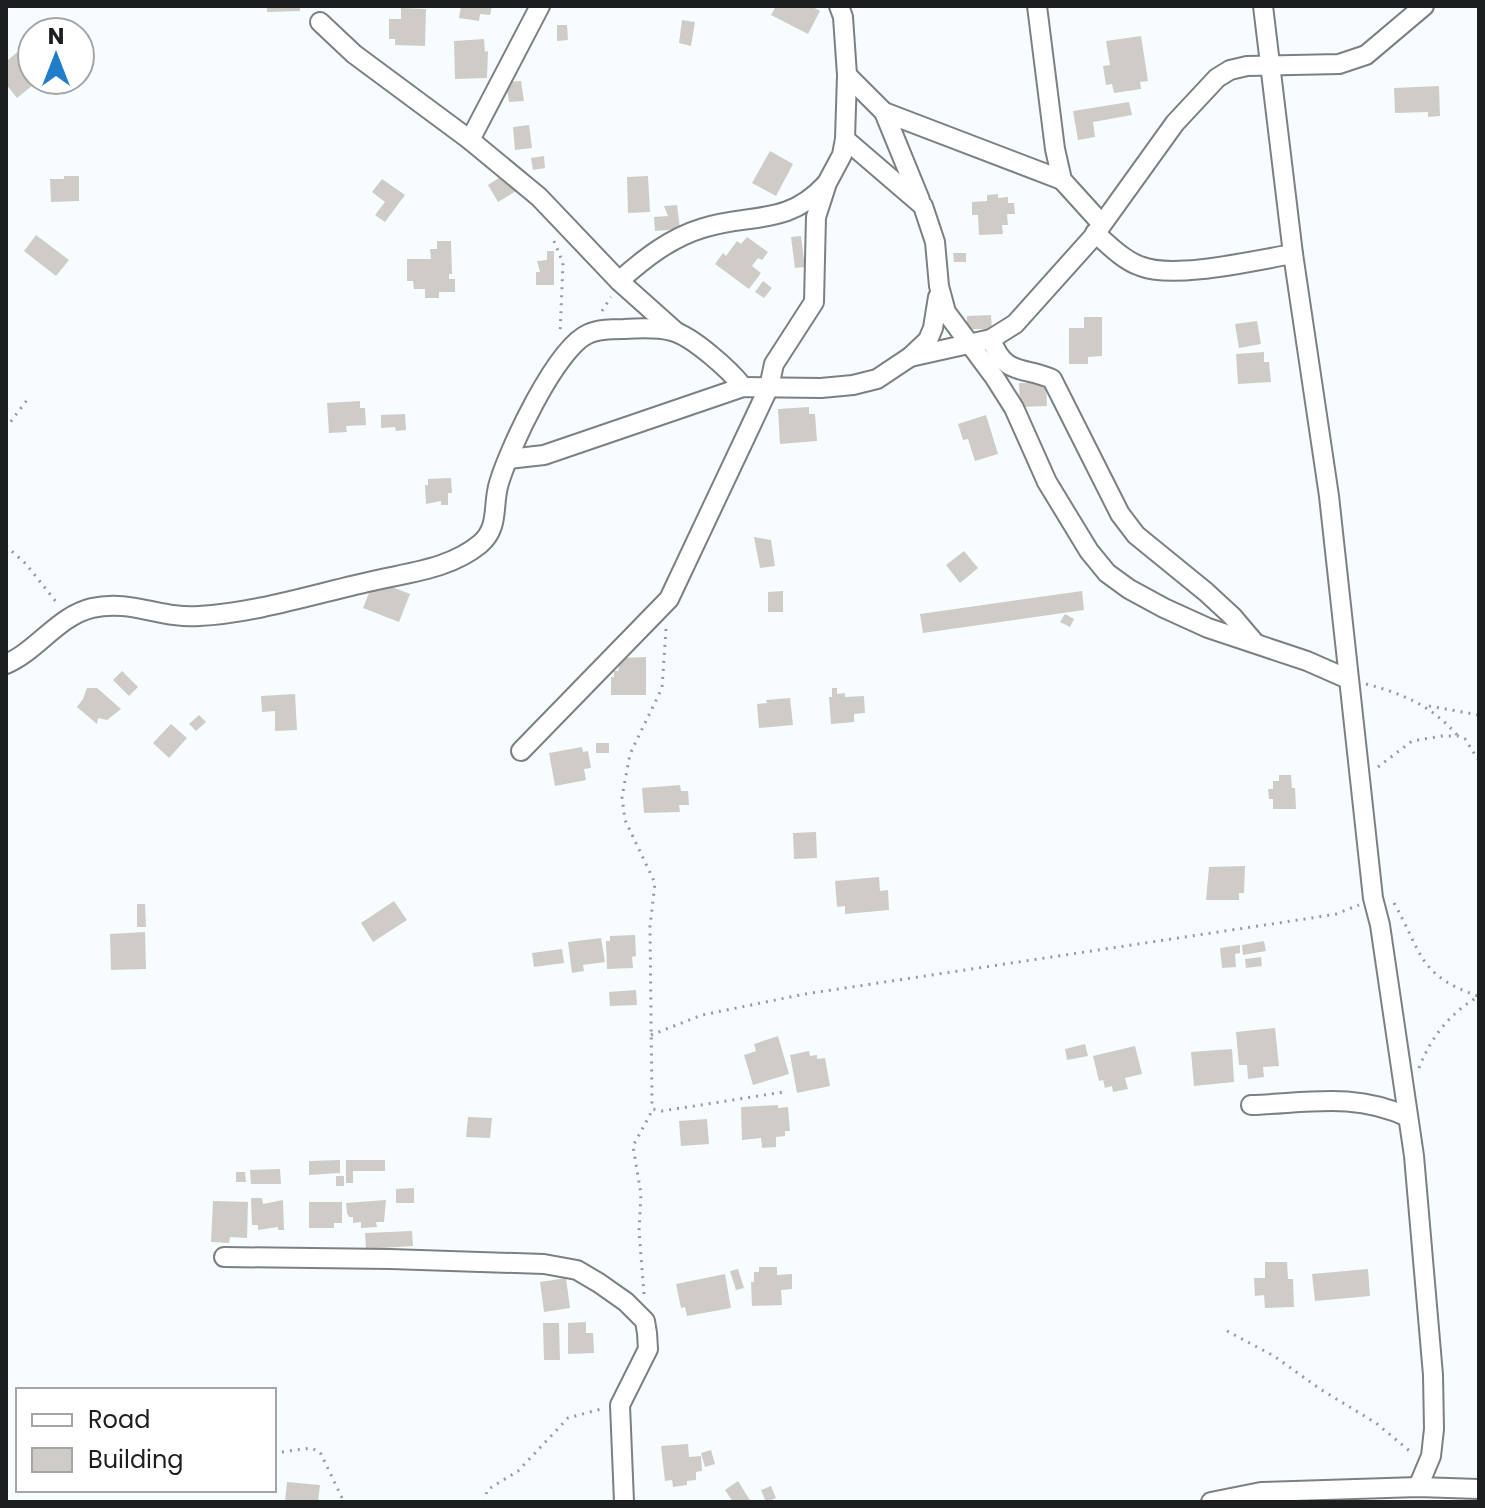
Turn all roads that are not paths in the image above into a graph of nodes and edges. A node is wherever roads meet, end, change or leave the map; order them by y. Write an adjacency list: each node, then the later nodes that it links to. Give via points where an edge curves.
1 (540, 6): 11 (street)
2 (839, 6): 8 (street)
3 (1037, 6): 12 (street)
4 (1263, 6): 7 (street)
5 (1424, 6): 7 (street, via 1366,55 1339,64)
6 (320, 22): 11 (street, via 354,54)
7 (1269, 66): 15 (street, via 1238,68 1217,78 1175,123); 16 (street)
8 (847, 75): 9 (street); 10 (street)
9 (884, 112): 12 (street); 14 (street)
10 (845, 139): 13 (street); 14 (street)
11 (470, 140): 17 (street, via 539,197)
12 (1062, 180): 15 (street)
13 (827, 183): 17 (street, via 803,206 722,222 671,240); 24 (street, via 816,217 814,302 774,364)
14 (923, 206): 18 (street, via 935,242)
15 (1098, 228): 16 (street, via 1115,251 1160,271); 20 (street, via 1015,324)
16 (1293, 254): 28 (street, via 1329,496)
17 (619, 281): 19 (street)
18 (939, 286): 21 (street, via 946,312); 22 (street, via 933,328)
19 (675, 331): 23 (street, via 713,357); 25 (street, via 641,328 586,334 562,359 530,410)
20 (991, 339): 21 (street); 26 (street, via 1010,366 1052,379 1120,514 1136,535 1206,592)
21 (971, 345): 22 (street); 26 (street, via 1014,408 1072,524 1107,573 1164,608)
22 (910, 357): 24 (street, via 877,379 853,385)
23 (743, 387): 24 (street); 25 (street, via 544,455)
24 (769, 387): 29 (street, via 669,599)
25 (508, 459): 27 (street, via 497,487 493,529 454,560 299,599 199,616 132,605 89,609)
26 (1256, 643): 28 (street)
27 (6, 664)
28 (1348, 679): 31 (street, via 1373,892)
29 (521, 751)
30 (1251, 1105): 31 (street, via 1358,1100)
31 (1408, 1117): 33 (street, via 1433,1375 1431,1456)
32 (224, 1257): 36 (street, via 544,1264 577,1270 645,1321 648,1349 620,1405)
33 (1418, 1487): 34 (street); 35 (street, via 1261,1492)
34 (1479, 1489)
35 (1222, 1501)
36 (624, 1502)

